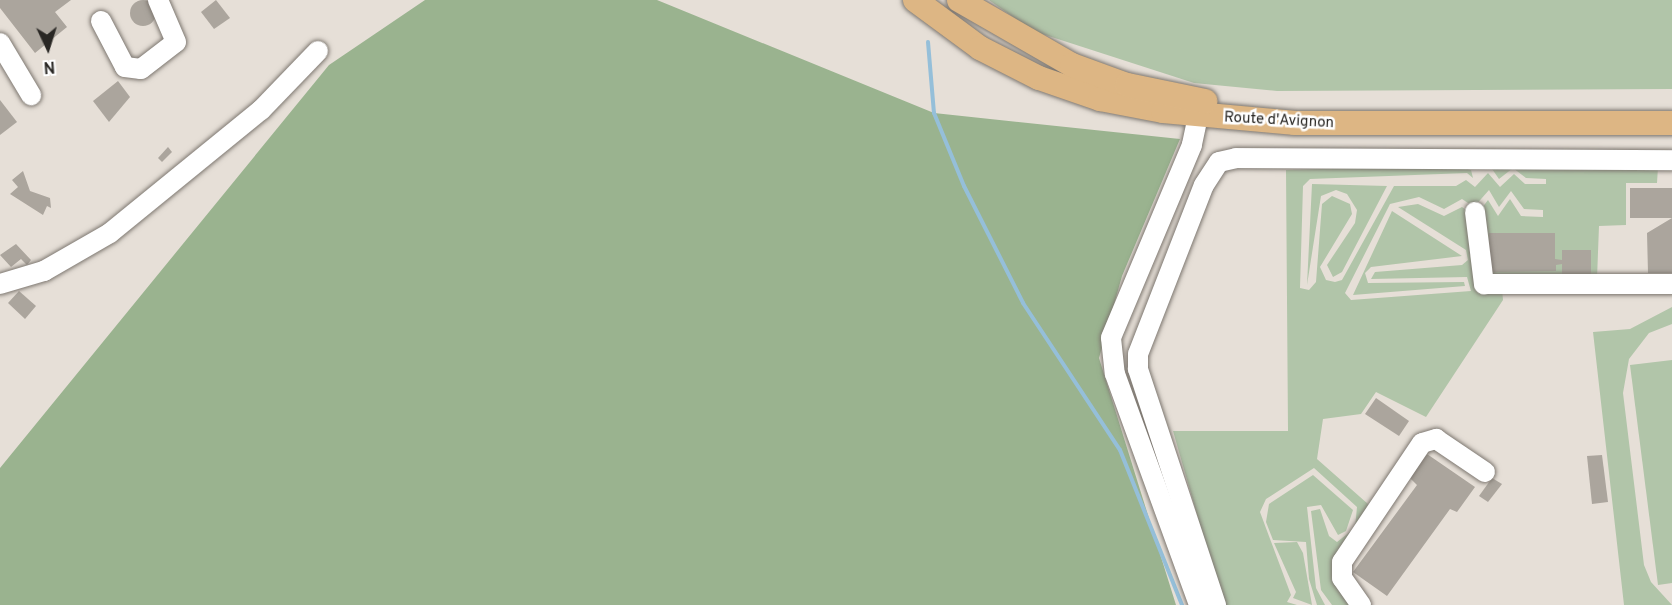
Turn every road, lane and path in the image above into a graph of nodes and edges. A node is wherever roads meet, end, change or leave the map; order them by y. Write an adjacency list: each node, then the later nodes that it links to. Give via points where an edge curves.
1 (158, 0): 4 (street, via 176,42 141,69 125,67)
2 (915, 0): 9 (main road, Route d'Avignon, via 1005,62 1067,90)
3 (959, 0): 8 (main road, Route d'Avignon, via 1072,65 1197,100 1315,109)
4 (100, 21)
5 (0, 43): 7 (street)
6 (318, 51): 13 (street, via 261,110 110,233 44,271)
7 (31, 95)
8 (1672, 109)
9 (1198, 116): 10 (main road, Route d'Avignon, via 1295,123); 16 (street, via 1192,145 1115,323 1111,357)
10 (1672, 123)
11 (1672, 160): 17 (street, via 1488,166 1236,158 1219,162 1140,338 1138,361)
12 (1475, 212): 14 (street, via 1484,284)
13 (0, 284)
14 (1672, 284)
15 (1485, 472): 18 (street, via 1436,439 1422,443 1342,562 1342,578)
16 (1200, 605)
17 (1216, 605)
18 (1361, 605)

